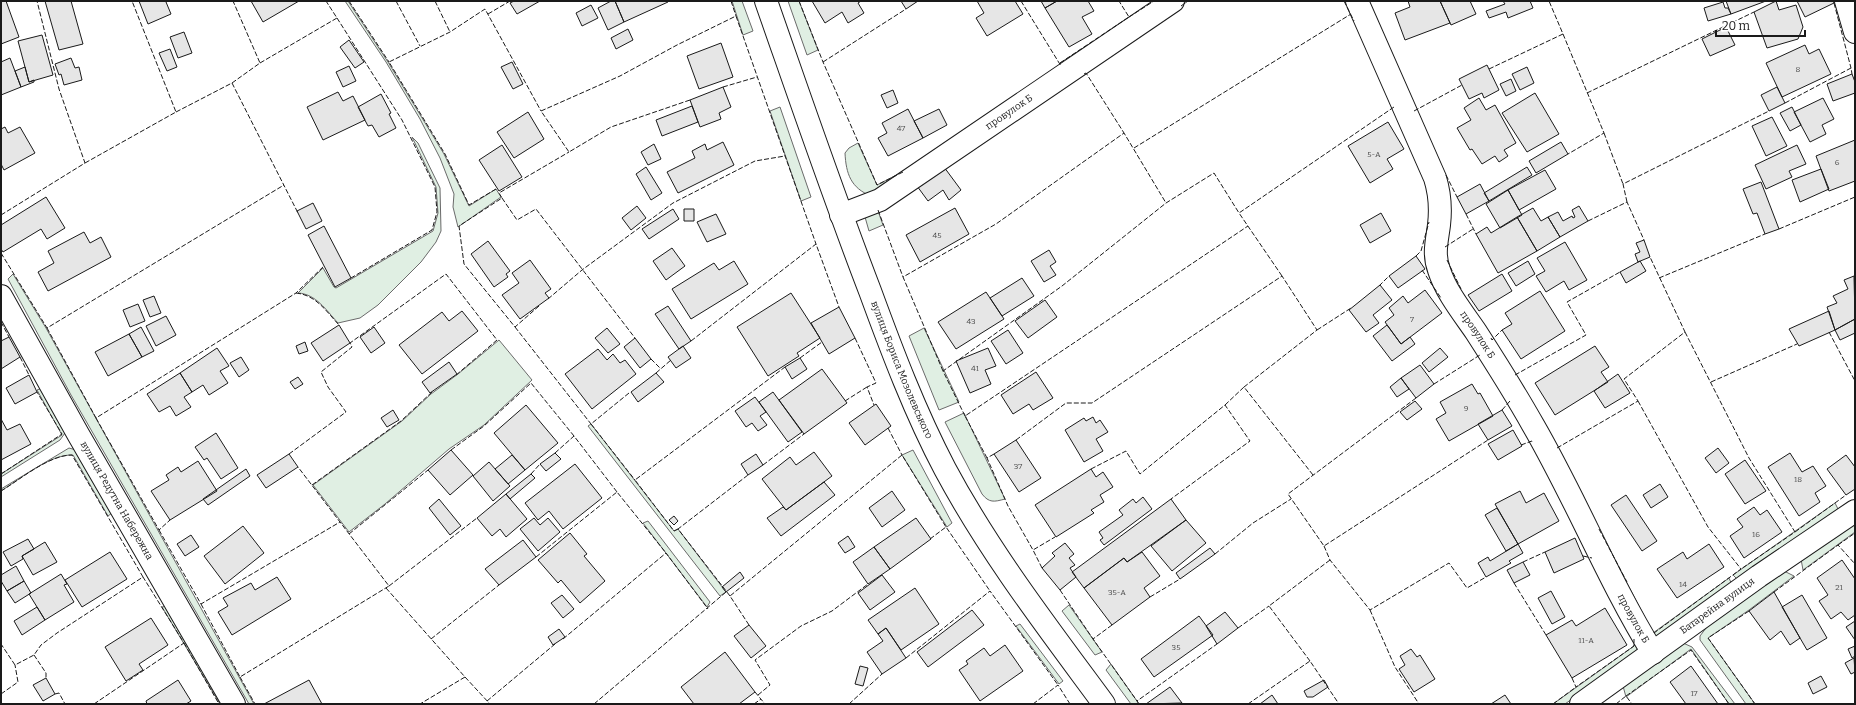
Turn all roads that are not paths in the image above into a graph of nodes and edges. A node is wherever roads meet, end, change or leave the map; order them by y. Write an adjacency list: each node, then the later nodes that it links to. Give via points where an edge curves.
1 (766, 1): 6 (street, вулиця Бориса Мозолевського)
2 (1173, 1): 6 (street, провулок Б, via 880,200)
3 (1357, 1): 9 (street, провулок Б, via 1438,185 1441,208 1435,250 1440,273 1541,438)
4 (1846, 1): 5 (street)
5 (1855, 32)
6 (841, 216): 11 (street, вулиця Бориса Мозолевського, via 896,361 946,470 1010,575)
7 (1, 296): 10 (street, вулиця Редутна Набережна)
8 (1855, 511): 9 (street, Батарейна вулиця)
9 (1653, 653): 12 (street, Батарейна вулиця)
10 (234, 704)
11 (1104, 704)
12 (1581, 704)

